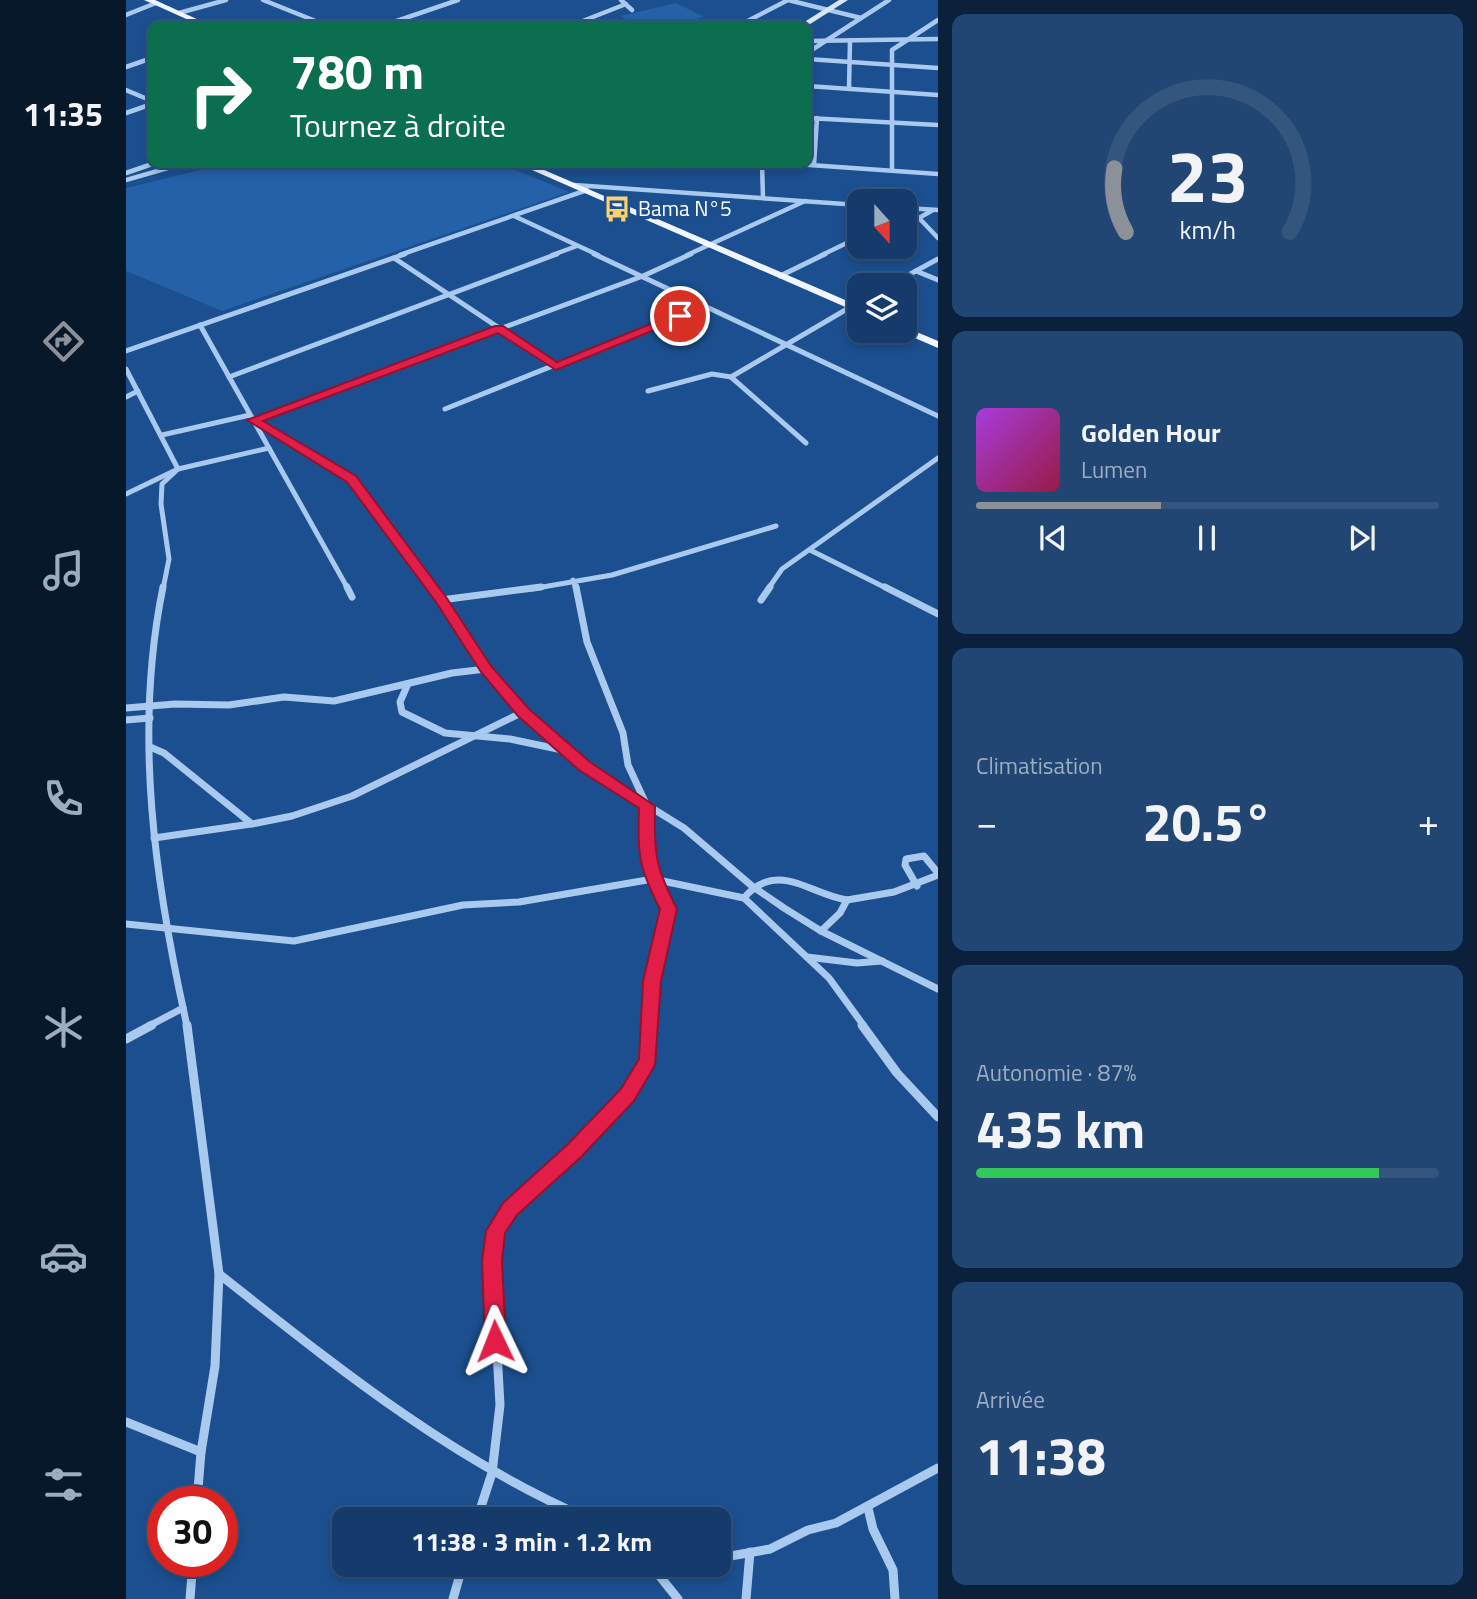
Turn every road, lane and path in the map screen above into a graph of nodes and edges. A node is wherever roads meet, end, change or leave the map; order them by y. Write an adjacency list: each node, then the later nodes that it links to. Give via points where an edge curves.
1 (226, 0): 11 (street)
2 (263, 0): 17 (street)
3 (458, 0): 14 (street)
4 (621, 0): 8 (street)
5 (845, 0): 10 (street)
6 (889, 0): 13 (street)
7 (152, 2): 11 (main road); 12 (street)
8 (626, 5): 9 (street); 19 (street)
9 (632, 10)
10 (829, 10): 13 (street); 20 (street, via 788,0); 21 (street)
11 (179, 13): 16 (main road)
12 (126, 16)
13 (862, 18): 26 (street)
14 (400, 20): 18 (street)
15 (938, 20): 22 (street)
16 (197, 21)
17 (316, 21)
18 (397, 21)
19 (587, 21)
20 (748, 21)
21 (811, 21)
22 (910, 38): 23 (street); 24 (street); 31 (street, via 892,50)
23 (938, 39)
24 (850, 40): 26 (street); 30 (street)
25 (812, 41): 26 (street)
26 (825, 41): 27 (street)
27 (812, 50)
28 (812, 59): 30 (street)
29 (147, 60): 32 (street)
30 (850, 62): 31 (street); 35 (street)
31 (890, 65): 33 (street); 37 (street)
32 (126, 66)
33 (938, 68)
34 (812, 86): 35 (street)
35 (849, 89): 37 (street)
36 (126, 90): 39 (street)
37 (890, 92): 38 (street); 44 (street)
38 (937, 93)
39 (147, 100)
40 (147, 105): 41 (street)
41 (126, 113)
42 (812, 118): 43 (street)
43 (817, 118): 44 (street); 46 (street)
44 (891, 121): 45 (street); 51 (street)
45 (938, 124)
46 (814, 165): 51 (street)
47 (147, 166): 52 (street)
48 (168, 168): 54 (street)
49 (533, 168): 55 (main road)
50 (762, 168): 57 (street)
51 (892, 170): 53 (street)
52 (126, 173)
53 (938, 174)
54 (126, 180)
55 (574, 185): 56 (main road); 57 (street)
56 (587, 190): 62 (street); 66 (main road)
57 (762, 198): 58 (street)
58 (805, 201): 59 (street); 66 (street)
59 (847, 204)
60 (917, 209): 61 (street)
61 (936, 210): 63 (street)
62 (514, 216): 67 (street); 68 (street)
63 (919, 218): 64 (street)
64 (938, 238)
65 (847, 243): 73 (street)
66 (710, 245): 72 (street); 73 (main road)
67 (577, 246): 72 (street); 75 (street)
68 (394, 258): 75 (street); 79 (street)
69 (938, 259): 70 (street)
70 (916, 271): 71 (street); 74 (street)
71 (912, 273)
72 (643, 276): 77 (street); 80 (street)
73 (780, 276): 76 (main road)
74 (938, 280)
75 (450, 296): 80 (street); 87 (street)
76 (847, 302)
77 (705, 305): 82 (street); 85 (street)
78 (847, 311): 82 (street)
79 (200, 325): 84 (street); 87 (street)
80 (499, 329): 85 (street); 94 (street)
81 (917, 335): 83 (main road)
82 (786, 344): 88 (street); 93 (street)
83 (938, 345)
84 (126, 351)
85 (556, 366): 92 (street)
86 (126, 369): 89 (street)
87 (229, 377): 94 (street)
88 (731, 377): 90 (street, via 712,374); 96 (street)
89 (138, 391): 91 (street); 95 (street)
90 (648, 391)
91 (126, 397)
92 (445, 409)
93 (938, 416)
94 (252, 417): 95 (street); 97 (street); 105 (street, via 352,479)
95 (162, 435): 99 (street)
96 (806, 443)
97 (269, 448): 99 (street); 104 (street)
98 (938, 458): 102 (street)
99 (178, 469): 100 (street); 111 (street, via 162,484 160,504 169,559)
100 (126, 494)
101 (776, 526): 103 (street, via 666,561)
102 (810, 550): 106 (street, via 782,569); 107 (street)
103 (573, 580): 105 (street); 118 (street, via 587,642 623,733 628,765)
104 (352, 597)
105 (441, 600): 108 (street)
106 (761, 600)
107 (938, 614)
108 (486, 669): 109 (street); 112 (street)
109 (407, 686): 111 (street, via 334,701 284,698); 115 (street, via 400,702 402,712 445,733)
110 (126, 708): 111 (street)
111 (149, 708): 113 (street)
112 (523, 712): 115 (street); 117 (street)
113 (150, 718): 114 (street); 116 (street)
114 (126, 720)
115 (470, 736): 117 (street); 119 (street, via 406,771 321,807)
116 (150, 747): 119 (street, via 164,753); 120 (street)
117 (570, 751): 118 (street, via 584,766)
118 (647, 806): 122 (street, via 645,853); 123 (street, via 684,828)
119 (252, 824): 120 (street)
120 (154, 838): 128 (street)
121 (938, 874): 124 (street); 124 (street, via 924,856 906,859 905,866)
122 (653, 879): 125 (street); 128 (street, via 519,902 404,915 294,941); 140 (street, via 668,909 652,981 649,1060 628,1095 510,1209 496,1231 492,1261 499,1405)
123 (752, 886): 125 (street); 126 (street, via 768,881 792,883); 129 (street)
124 (917, 886): 126 (street, via 881,897)
125 (744, 898): 130 (street)
126 (848, 900): 129 (street)
127 (126, 924): 128 (street)
128 (164, 928): 133 (street)
129 (821, 931): 131 (street)
130 (806, 957): 131 (street); 135 (street, via 829,978 897,1073)
131 (883, 961): 132 (street)
132 (938, 989)
133 (183, 1009): 134 (street); 136 (street)
134 (126, 1039)
135 (938, 1117)
136 (219, 1274): 138 (street, via 215,1366); 140 (street, via 396,1411)
137 (126, 1422): 138 (street)
138 (201, 1452): 141 (street)
139 (938, 1468): 144 (street)
140 (492, 1473): 142 (street); 143 (street)
141 (198, 1486)
142 (481, 1507)
143 (557, 1507)
144 (868, 1508): 145 (street, via 770,1549); 154 (street, via 893,1570)
145 (750, 1552): 146 (street); 153 (street)
146 (731, 1556)
147 (192, 1577): 150 (street)
148 (459, 1577): 151 (street)
149 (660, 1577): 152 (street)
150 (190, 1599)
151 (453, 1599)
152 (678, 1599)
153 (746, 1599)
154 (895, 1599)

